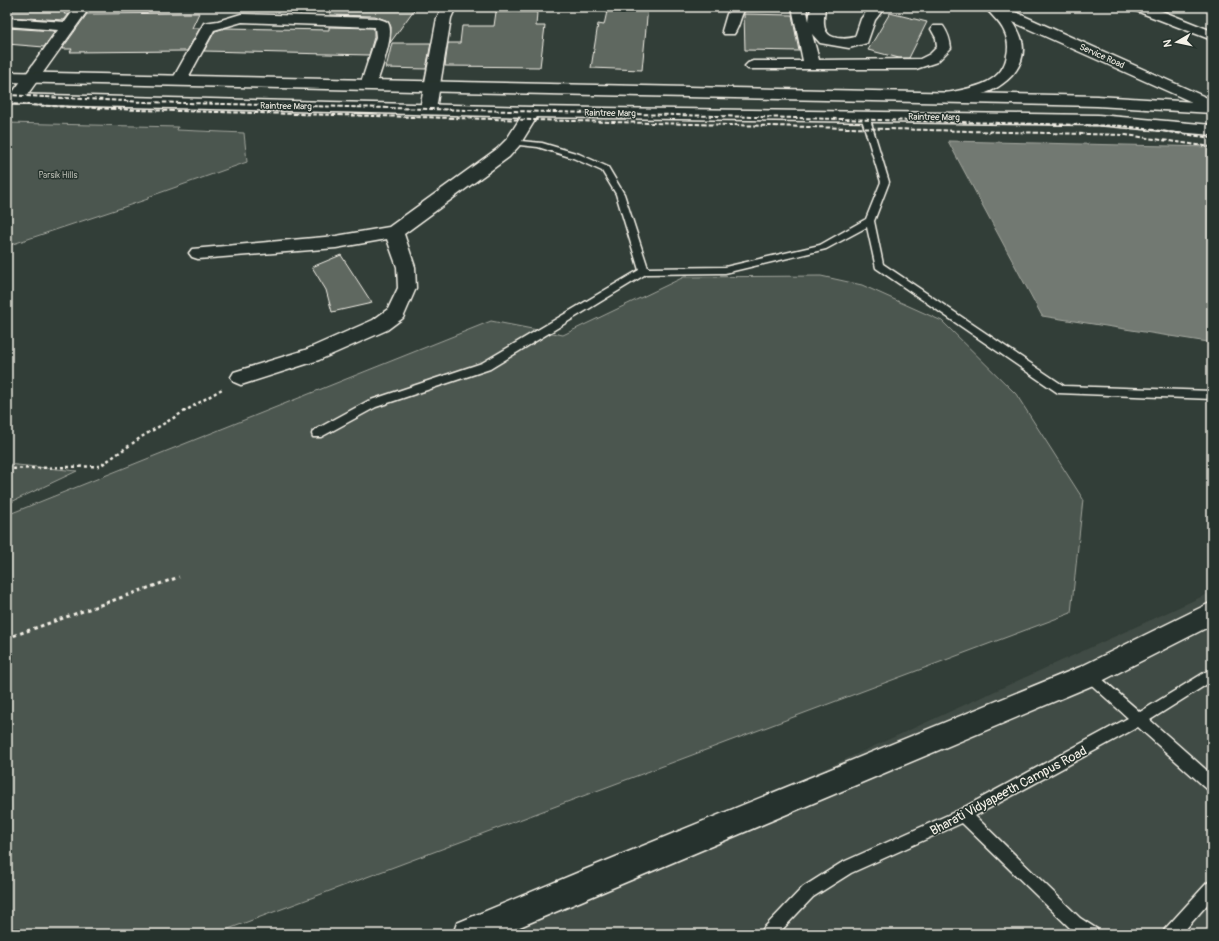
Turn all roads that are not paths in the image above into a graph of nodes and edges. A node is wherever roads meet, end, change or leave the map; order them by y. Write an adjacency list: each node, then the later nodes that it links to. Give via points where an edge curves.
1 (83, 7): 12 (main road)
2 (449, 7): 23 (main road, via 444,18)
3 (739, 7): 14 (main road)
4 (798, 7): 17 (main road)
5 (818, 7): 6 (main road, via 816,25 820,35 825,40 849,44 862,40 868,19)
6 (878, 7)
7 (884, 7): 16 (main road, via 876,13 869,26 863,51)
8 (992, 7): 24 (main road, via 1013,33 1016,48 1014,62 1006,76 992,86); 26 (main road, Service Road)
9 (1139, 7): 15 (main road)
10 (21, 11): 11 (main road)
11 (9, 22): 12 (main road)
12 (69, 27): 20 (main road)
13 (938, 29): 17 (main road, via 943,38 944,48 937,57 928,62)
14 (729, 31)
15 (1212, 36)
16 (826, 50)
17 (812, 65): 18 (main road)
18 (753, 66)
19 (7, 78): 20 (main road, Raintree Marg)
20 (31, 79): 21 (main road, Raintree Marg); 25 (main road)
21 (179, 82): 22 (main road, Raintree Marg); 22 (main road, via 209,26 241,18 375,22 382,25 383,37)
22 (368, 86): 23 (main road, Raintree Marg)
23 (433, 87): 24 (main road, Raintree Marg); 27 (main road)
24 (948, 97): 26 (main road, Raintree Marg)
25 (12, 99): 27 (main road, Raintree Marg)
26 (1212, 107)
27 (428, 109): 28 (main road, Raintree Marg)
28 (532, 112): 29 (main road, Raintree Marg); 31 (main road)
29 (865, 116): 30 (main road, Raintree Marg, via 1098,120); 32 (lane, via 885,182)
30 (1212, 130)
31 (513, 142): 33 (main road, via 503,153); 35 (lane, via 539,145 576,156 605,169 620,194)
32 (870, 221): 35 (lane, via 823,247 725,270); 37 (lane, via 879,266 1062,390)
33 (394, 232): 34 (main road, via 336,242); 36 (main road, via 406,267 407,288 396,313 380,325 312,355)
34 (198, 253)
35 (644, 271): 38 (lane, via 486,366 372,404)
36 (241, 377)
37 (1212, 395)
38 (317, 434)
39 (1212, 613): 41 (main road)
40 (1212, 674): 42 (lane, Bharati Vidyapeeth Campus Road)
41 (1089, 675): 42 (lane); 46 (main road)
42 (1138, 720): 43 (lane); 44 (lane, Bharati Vidyapeeth Campus Road)
43 (1212, 784)
44 (964, 815): 47 (lane, Bharati Vidyapeeth Campus Road, via 846,868 808,892); 48 (lane, via 1075,923)
45 (1212, 888): 49 (lane)
46 (468, 934)
47 (768, 934)
48 (1092, 934)
49 (1170, 934)

